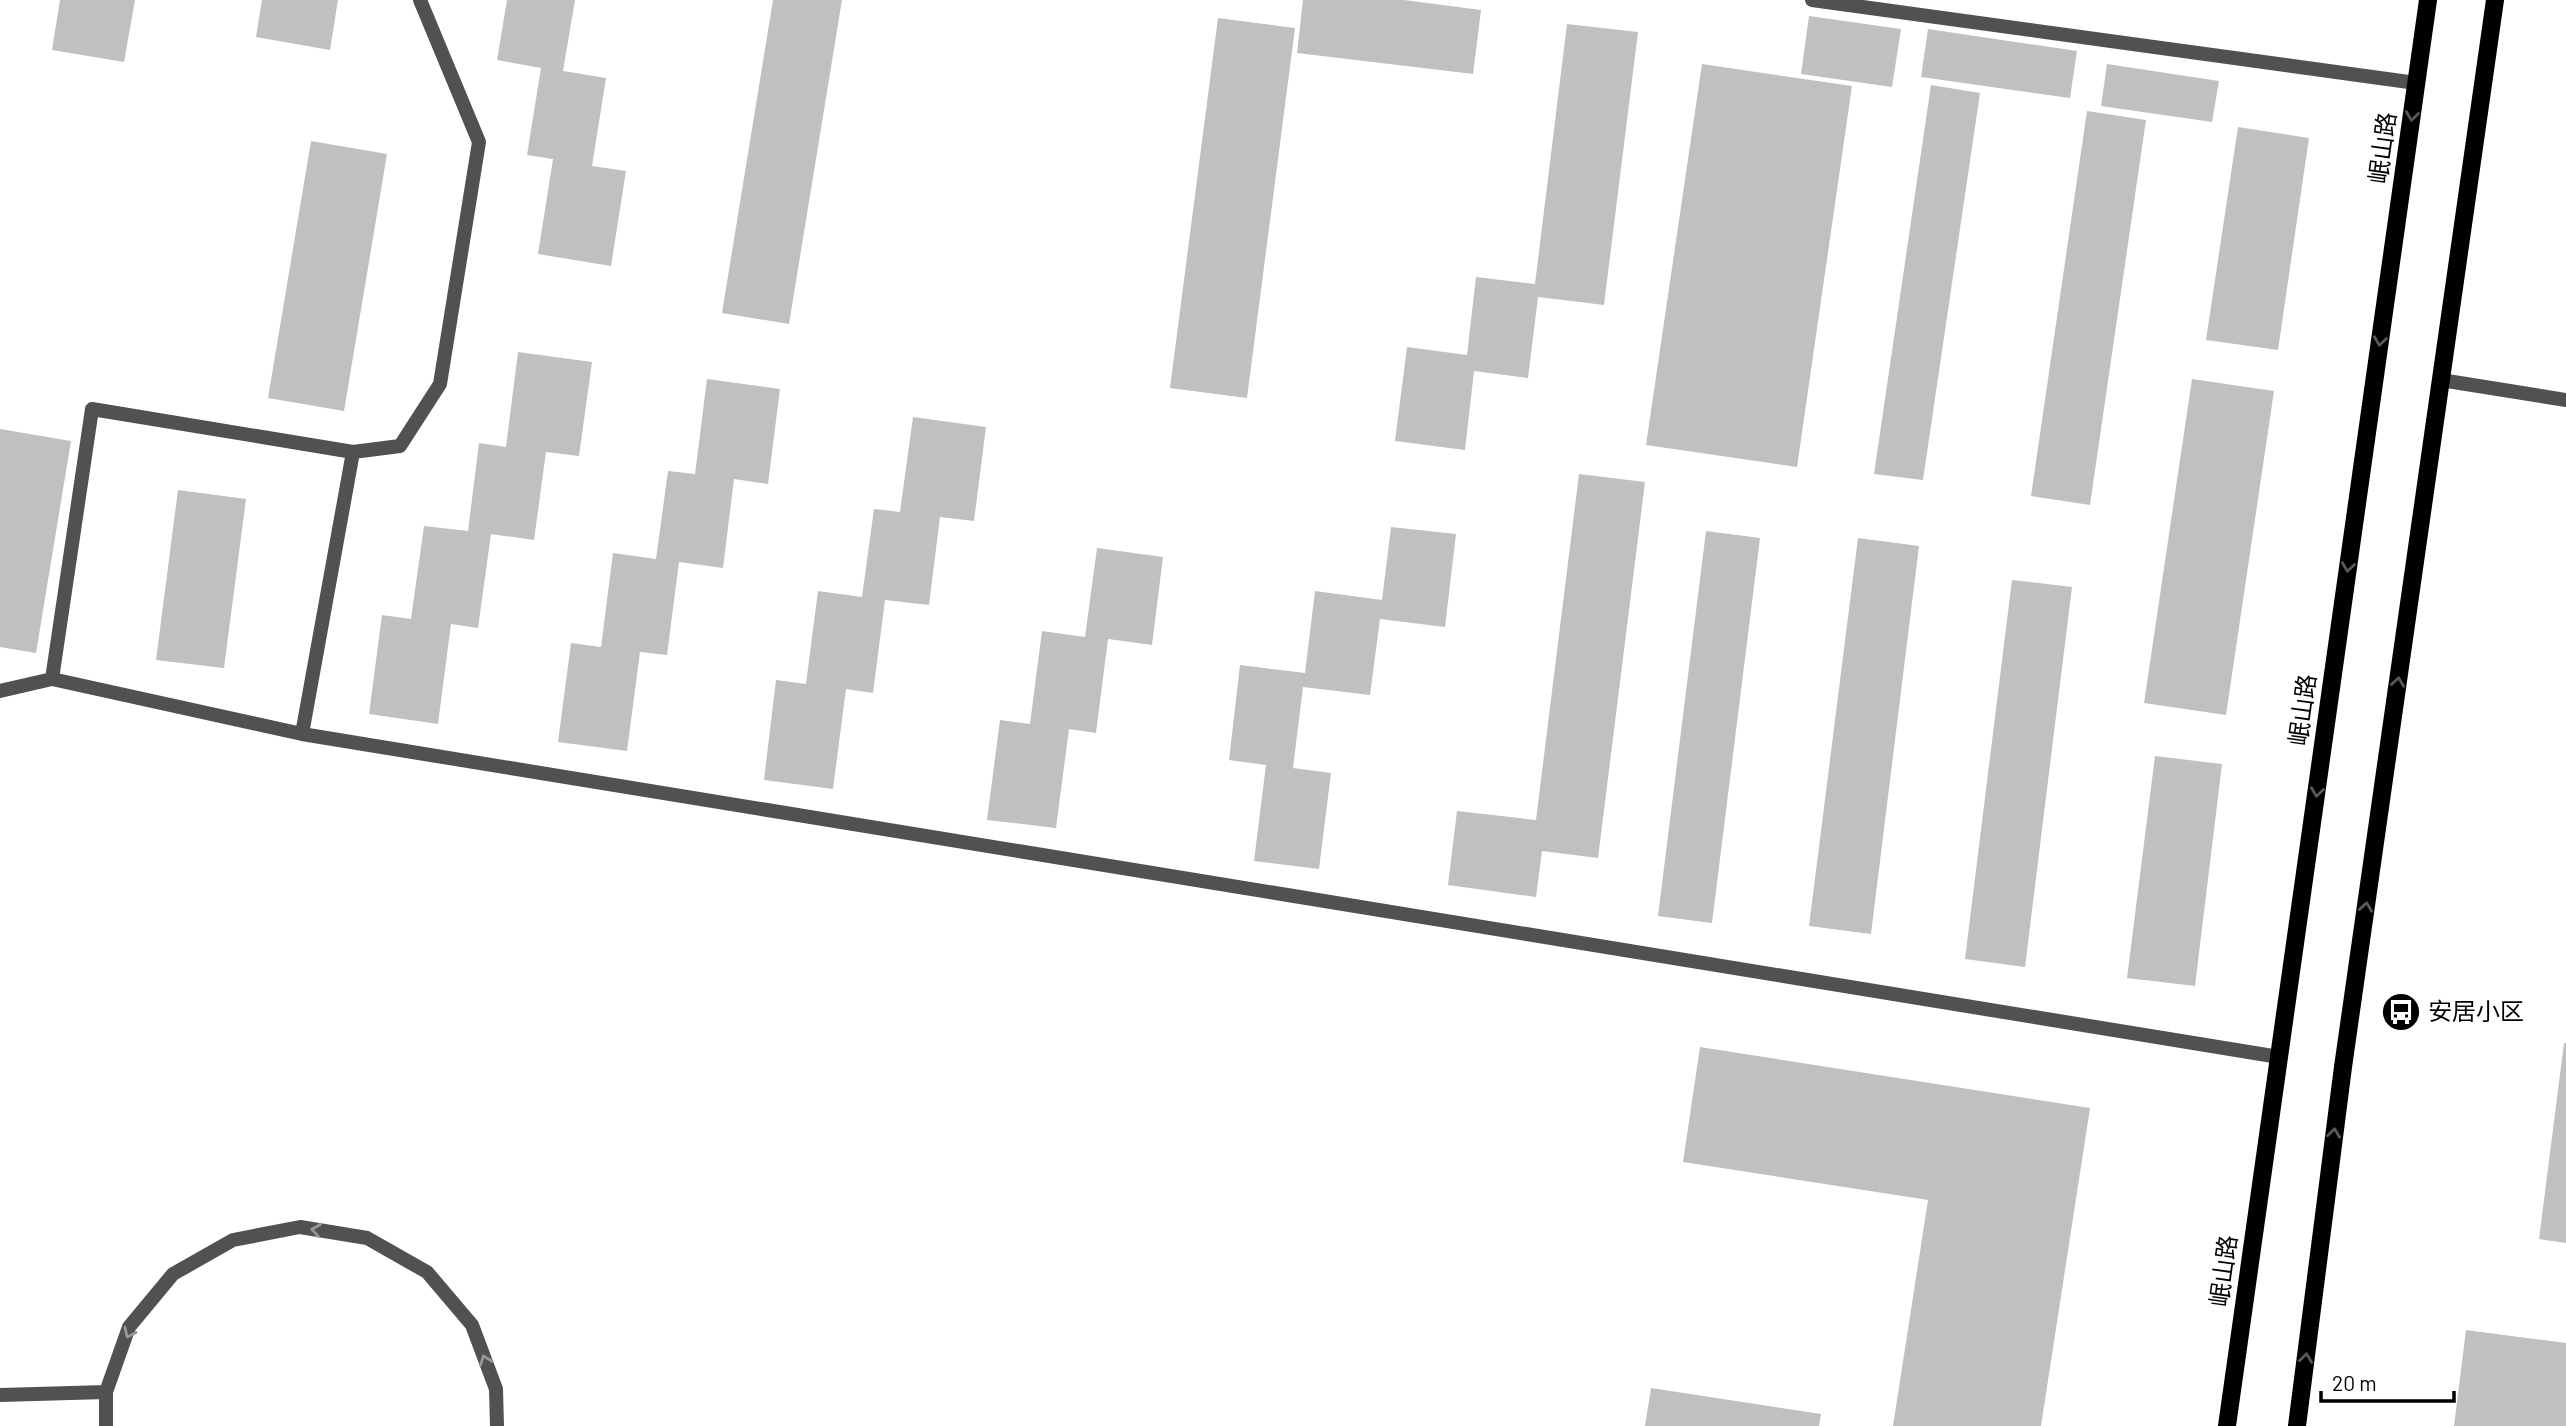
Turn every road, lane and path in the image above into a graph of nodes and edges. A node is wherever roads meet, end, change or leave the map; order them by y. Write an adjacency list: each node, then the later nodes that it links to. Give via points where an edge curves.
1 (420, 0): 8 (street, via 479,142 440,384 400,446)
2 (1812, 0): 5 (street)
3 (2428, 0): 5 (main road, 岷山路)
4 (2495, 0): 6 (main road)
5 (2416, 83): 12 (main road, 岷山路, one-way to 12)
6 (2441, 380): 7 (street); 18 (main road, one-way to 6)
7 (2566, 400)
8 (353, 452): 9 (street, via 92,409); 11 (street)
9 (52, 679): 10 (street); 11 (street)
10 (0, 691)
11 (302, 734): 12 (street)
12 (2279, 1058): 17 (main road, 岷山路)
13 (106, 1392): 14 (street); 15 (street); 16 (street, one-way to 13, via 496,1389 472,1325 427,1272 367,1238 300,1227 233,1240 173,1274 129,1328)
14 (0, 1395)
15 (106, 1426)
16 (497, 1426)
17 (2227, 1426)
18 (2297, 1426)

